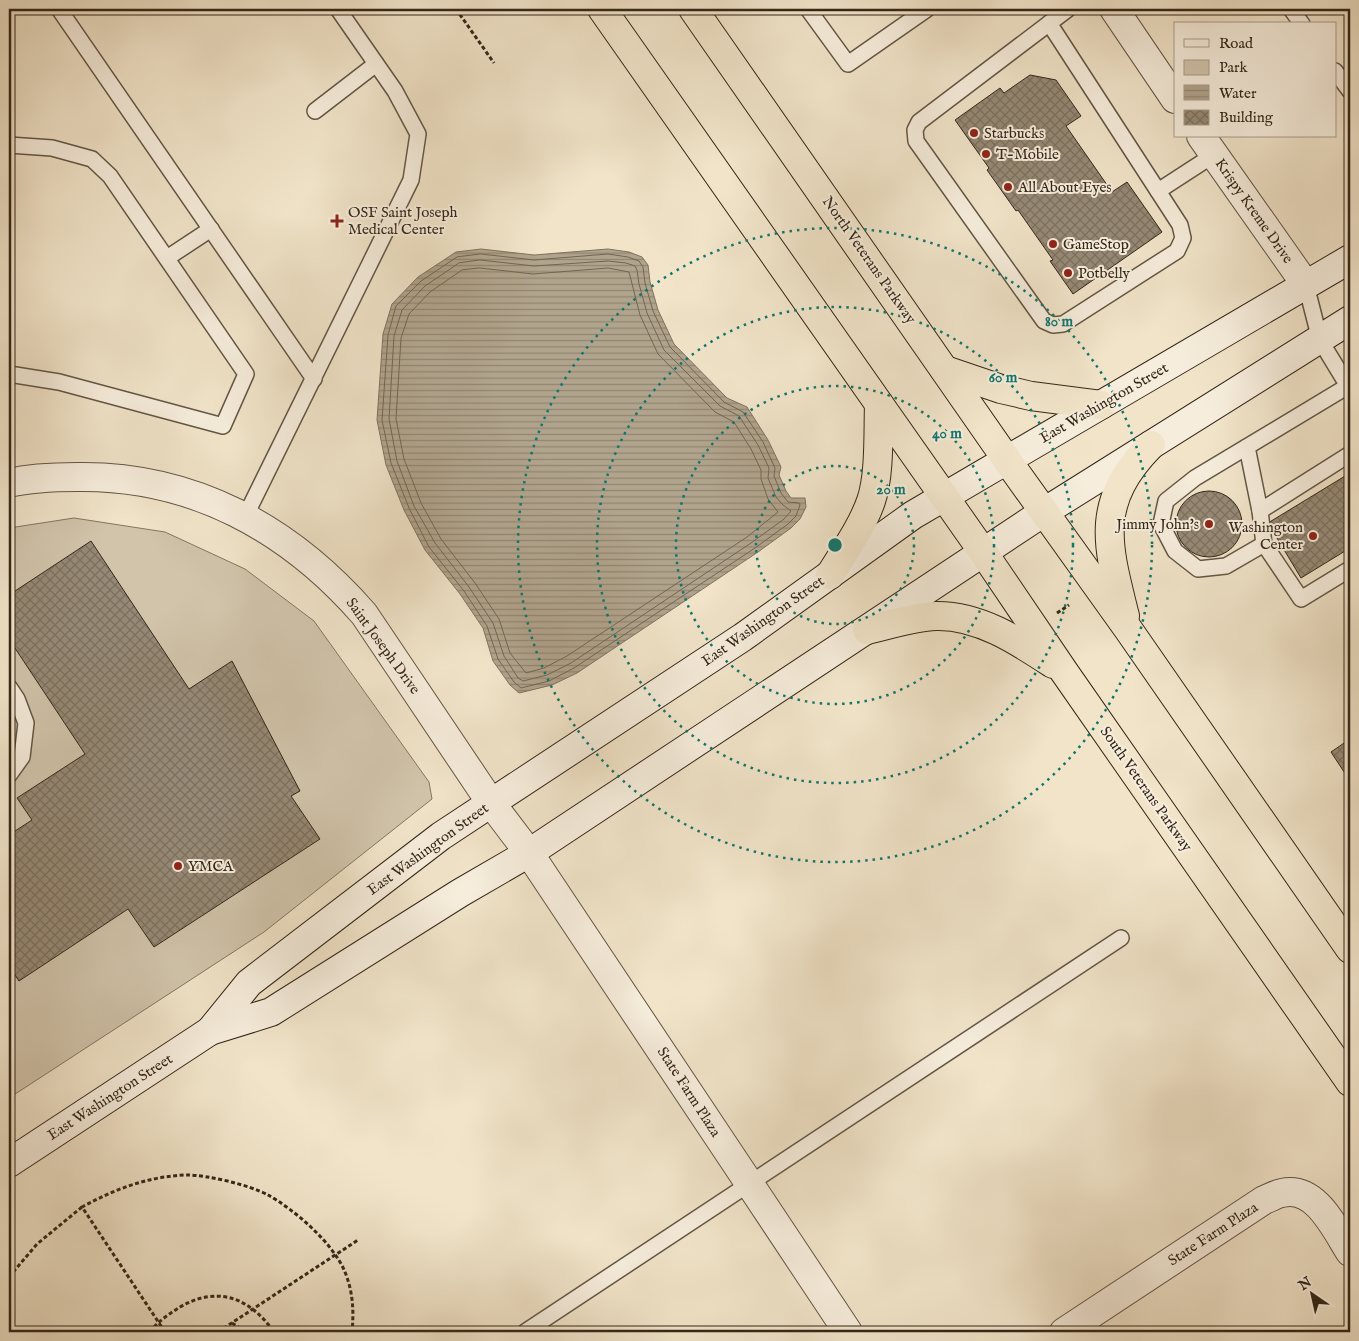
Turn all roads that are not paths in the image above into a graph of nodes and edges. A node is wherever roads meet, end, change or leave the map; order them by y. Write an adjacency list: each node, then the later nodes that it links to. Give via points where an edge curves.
1 (59, 9): 20 (lane)
2 (338, 9): 12 (lane)
3 (602, 9): 30 (highway)
4 (693, 9): 26 (highway, North Veterans Parkway)
5 (927, 9): 9 (lane, via 848,64)
6 (1068, 9): 11 (lane)
7 (1114, 9): 15 (main road)
8 (1291, 9): 10 (lane)
9 (816, 12)
10 (1301, 22)
11 (1049, 23): 19 (lane); 19 (lane, via 919,122 915,130 916,141 1044,321 1053,325 1063,324 1177,251 1183,238 1180,225)
12 (376, 64): 16 (lane); 28 (lane, via 418,134 411,180)
13 (1336, 71): 14 (lane)
14 (1350, 91)
15 (1174, 97)
16 (315, 111)
17 (9, 145): 21 (lane, via 52,148 92,159 110,176)
18 (1208, 145): 19 (lane); 23 (main road, Krispy Kreme Drive)
19 (1158, 191)
20 (211, 229): 21 (lane); 28 (lane)
21 (167, 258): 27 (lane, via 246,374 223,426 59,382)
22 (1350, 259): 23 (main road, East Washington Street)
23 (1306, 285): 25 (lane); 31 (main road, East Washington Street)
24 (1350, 320): 25 (main road, East Washington Street)
25 (1320, 340): 29 (lane); 32 (main road, East Washington Street)
26 (945, 370): 31 (highway, via 1030,396); 35 (highway, North Veterans Parkway)
27 (9, 374)
28 (314, 379): 40 (lane)
29 (1349, 386): 33 (lane)
30 (879, 404): 37 (highway); 44 (highway, via 871,501)
31 (1101, 405): 35 (main road, East Washington Street)
32 (1151, 445): 39 (main road, East Washington Street); 45 (highway, via 1122,480 1111,511 1110,548)
33 (1247, 447): 38 (lane); 41 (lane, via 1195,478 1166,501 1161,524 1175,551 1198,569 1226,566)
34 (1350, 454): 38 (lane)
35 (1007, 460): 37 (main road, East Washington Street); 39 (highway, North Veterans Parkway)
36 (9, 483): 40 (main road, Saint Joseph Drive, via 56,477 132,479 182,491)
37 (944, 496): 42 (highway, South Veterans Parkway); 44 (main road, East Washington Street)
38 (1260, 511): 41 (lane)
39 (1044, 512): 42 (main road, East Washington Street); 45 (highway)
40 (245, 517): 50 (main road, Saint Joseph Drive, via 302,554 364,614)
41 (1264, 544): 43 (lane, via 1301,599)
42 (983, 552): 46 (main road, East Washington Street); 47 (highway, South Veterans Parkway)
43 (1350, 568)
44 (830, 575): 50 (main road, East Washington Street, via 743,637)
45 (1128, 629): 53 (highway)
46 (867, 630): 47 (highway, via 952,616 1017,640); 51 (main road, East Washington Street)
47 (1065, 672): 55 (highway, South Veterans Parkway)
48 (12, 697): 49 (lane, via 26,723 22,757)
49 (9, 775)
50 (491, 804): 51 (main road, Saint Joseph Drive); 54 (main road, East Washington Street, via 441,836 249,983)
51 (529, 853): 54 (main road, East Washington Street, via 271,1012); 57 (main road, State Farm Plaza)
52 (1120, 938): 57 (lane)
53 (1350, 949)
54 (210, 1031): 56 (main road, East Washington Street)
55 (1350, 1082)
56 (9, 1163)
57 (749, 1183): 59 (lane); 60 (main road, State Farm Plaza)
58 (1350, 1252): 61 (main road, State Farm Plaza, via 1315,1202 1301,1193 1282,1192 1264,1200)
59 (525, 1332)
60 (848, 1332)
61 (1064, 1332)

